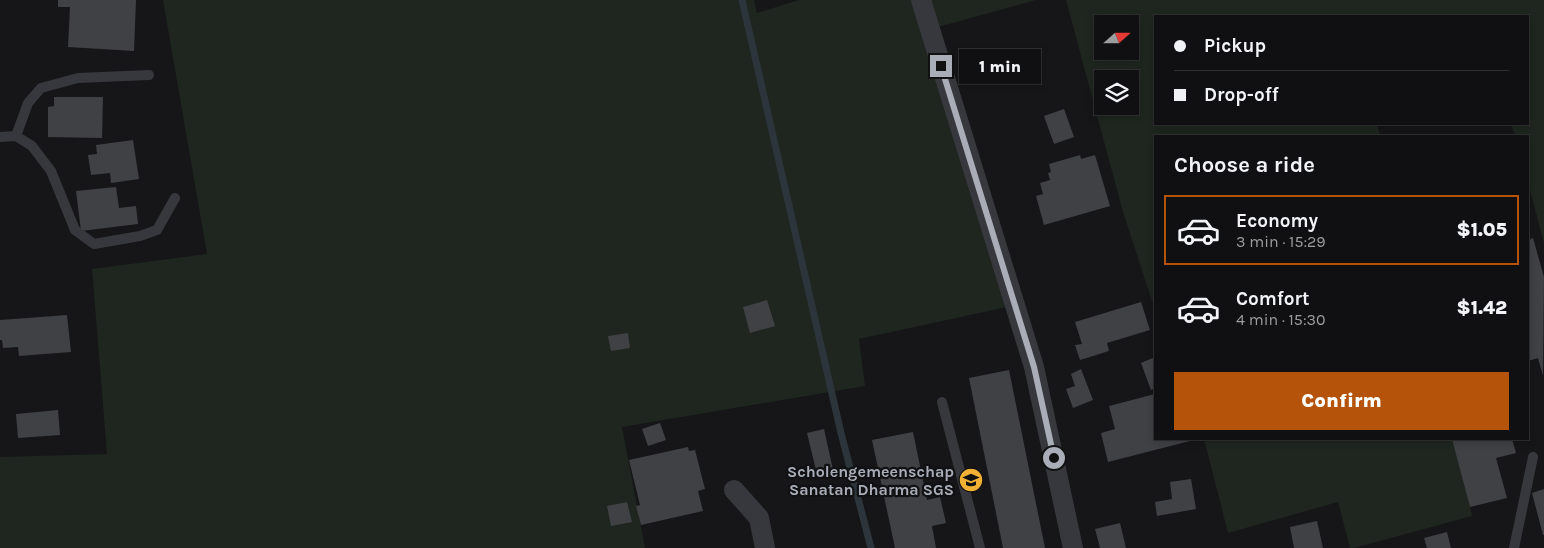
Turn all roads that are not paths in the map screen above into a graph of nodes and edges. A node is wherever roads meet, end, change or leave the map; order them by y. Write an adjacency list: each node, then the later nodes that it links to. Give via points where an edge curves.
1 (920, 0): 11 (street, via 1034,367)
2 (149, 74): 3 (lane, via 78,78 41,88 28,103)
3 (16, 136): 4 (lane); 5 (lane, via 32,146 51,171 75,230 94,244 157,230)
4 (0, 137)
5 (175, 198)
6 (942, 402): 10 (lane)
7 (1533, 457): 12 (lane)
8 (734, 490): 9 (street, via 759,518)
9 (765, 548)
10 (980, 548)
11 (1073, 548)
12 (1514, 548)

